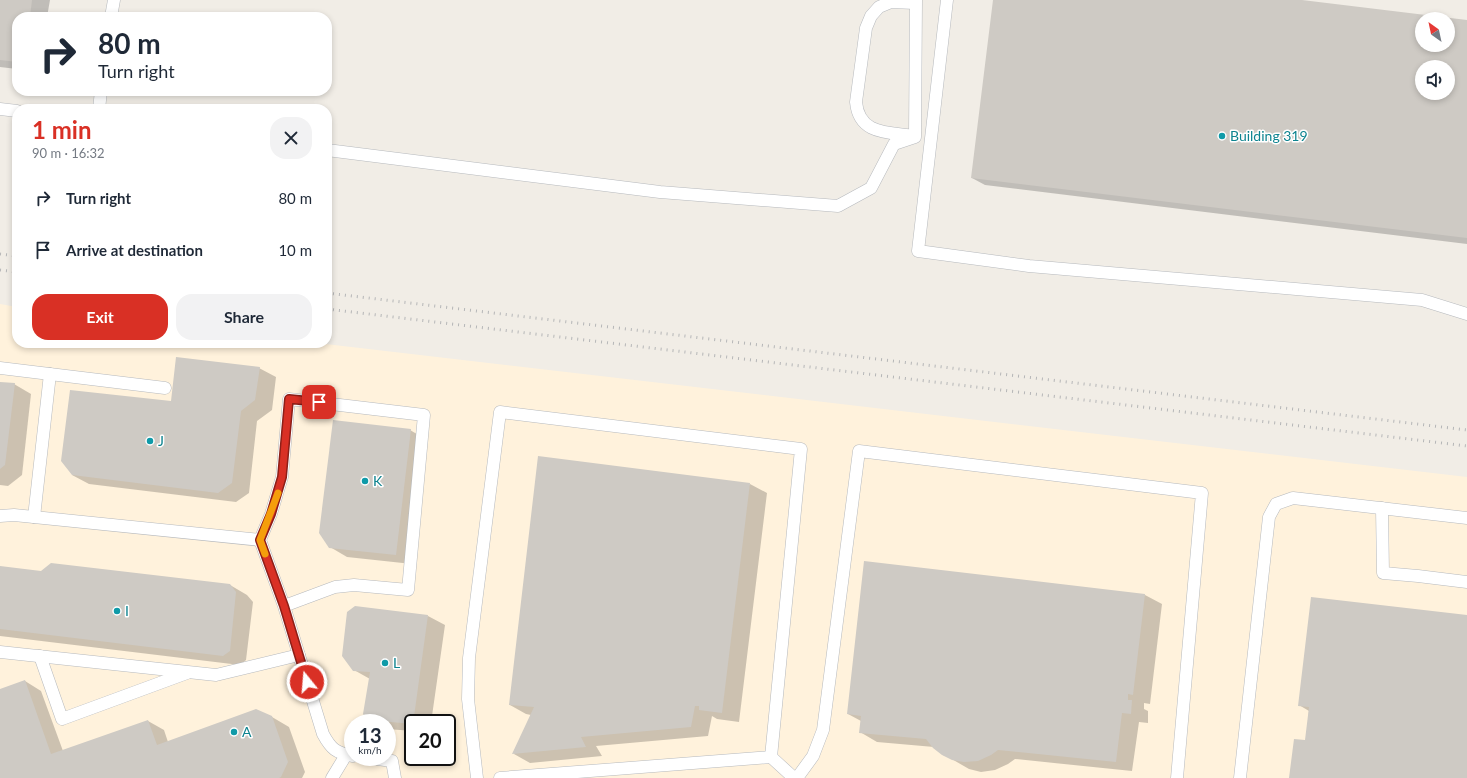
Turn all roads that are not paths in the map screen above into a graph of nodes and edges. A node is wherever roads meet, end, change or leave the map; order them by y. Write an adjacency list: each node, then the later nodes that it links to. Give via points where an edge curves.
1 (114, 0): 4 (lane)
2 (947, 0): 9 (lane, via 918,250 1029,266 1422,300)
3 (916, 2): 7 (lane); 7 (lane, via 891,2 879,7 870,16 866,28 856,102 861,121 870,128)
4 (112, 12)
5 (0, 109): 6 (lane)
6 (12, 110)
7 (915, 136): 8 (lane, via 894,144 871,188 838,206 660,192)
8 (332, 151)
9 (1467, 314)
10 (0, 368): 11 (lane)
11 (50, 374): 12 (lane); 15 (lane)
12 (166, 388)
13 (1382, 508): 16 (lane); 18 (lane, via 1383,573); 34 (lane, via 1293,498 1276,504 1269,517)
14 (0, 516): 15 (lane)
15 (34, 517): 17 (lane)
16 (1467, 518)
17 (260, 540): 19 (lane); 19 (lane, via 282,477 289,399 424,415 408,590 354,585 335,587)
18 (1467, 582)
19 (284, 606): 21 (lane)
20 (0, 652): 22 (lane)
21 (299, 655): 23 (lane, via 216,675); 24 (lane, via 323,734 330,747)
22 (40, 656): 23 (lane); 23 (lane, via 62,719)
23 (190, 672)
24 (344, 753)
25 (771, 757): 30 (lane, via 801,450 500,412 469,658 468,699); 31 (lane); 32 (lane)
26 (344, 762): 28 (lane)
27 (393, 766): 29 (lane)
28 (332, 778)
29 (395, 778)
30 (476, 778)
31 (500, 778)
32 (796, 778): 33 (lane, via 813,756 823,730 859,451 1202,493)
33 (1177, 778)
34 (1240, 778)

